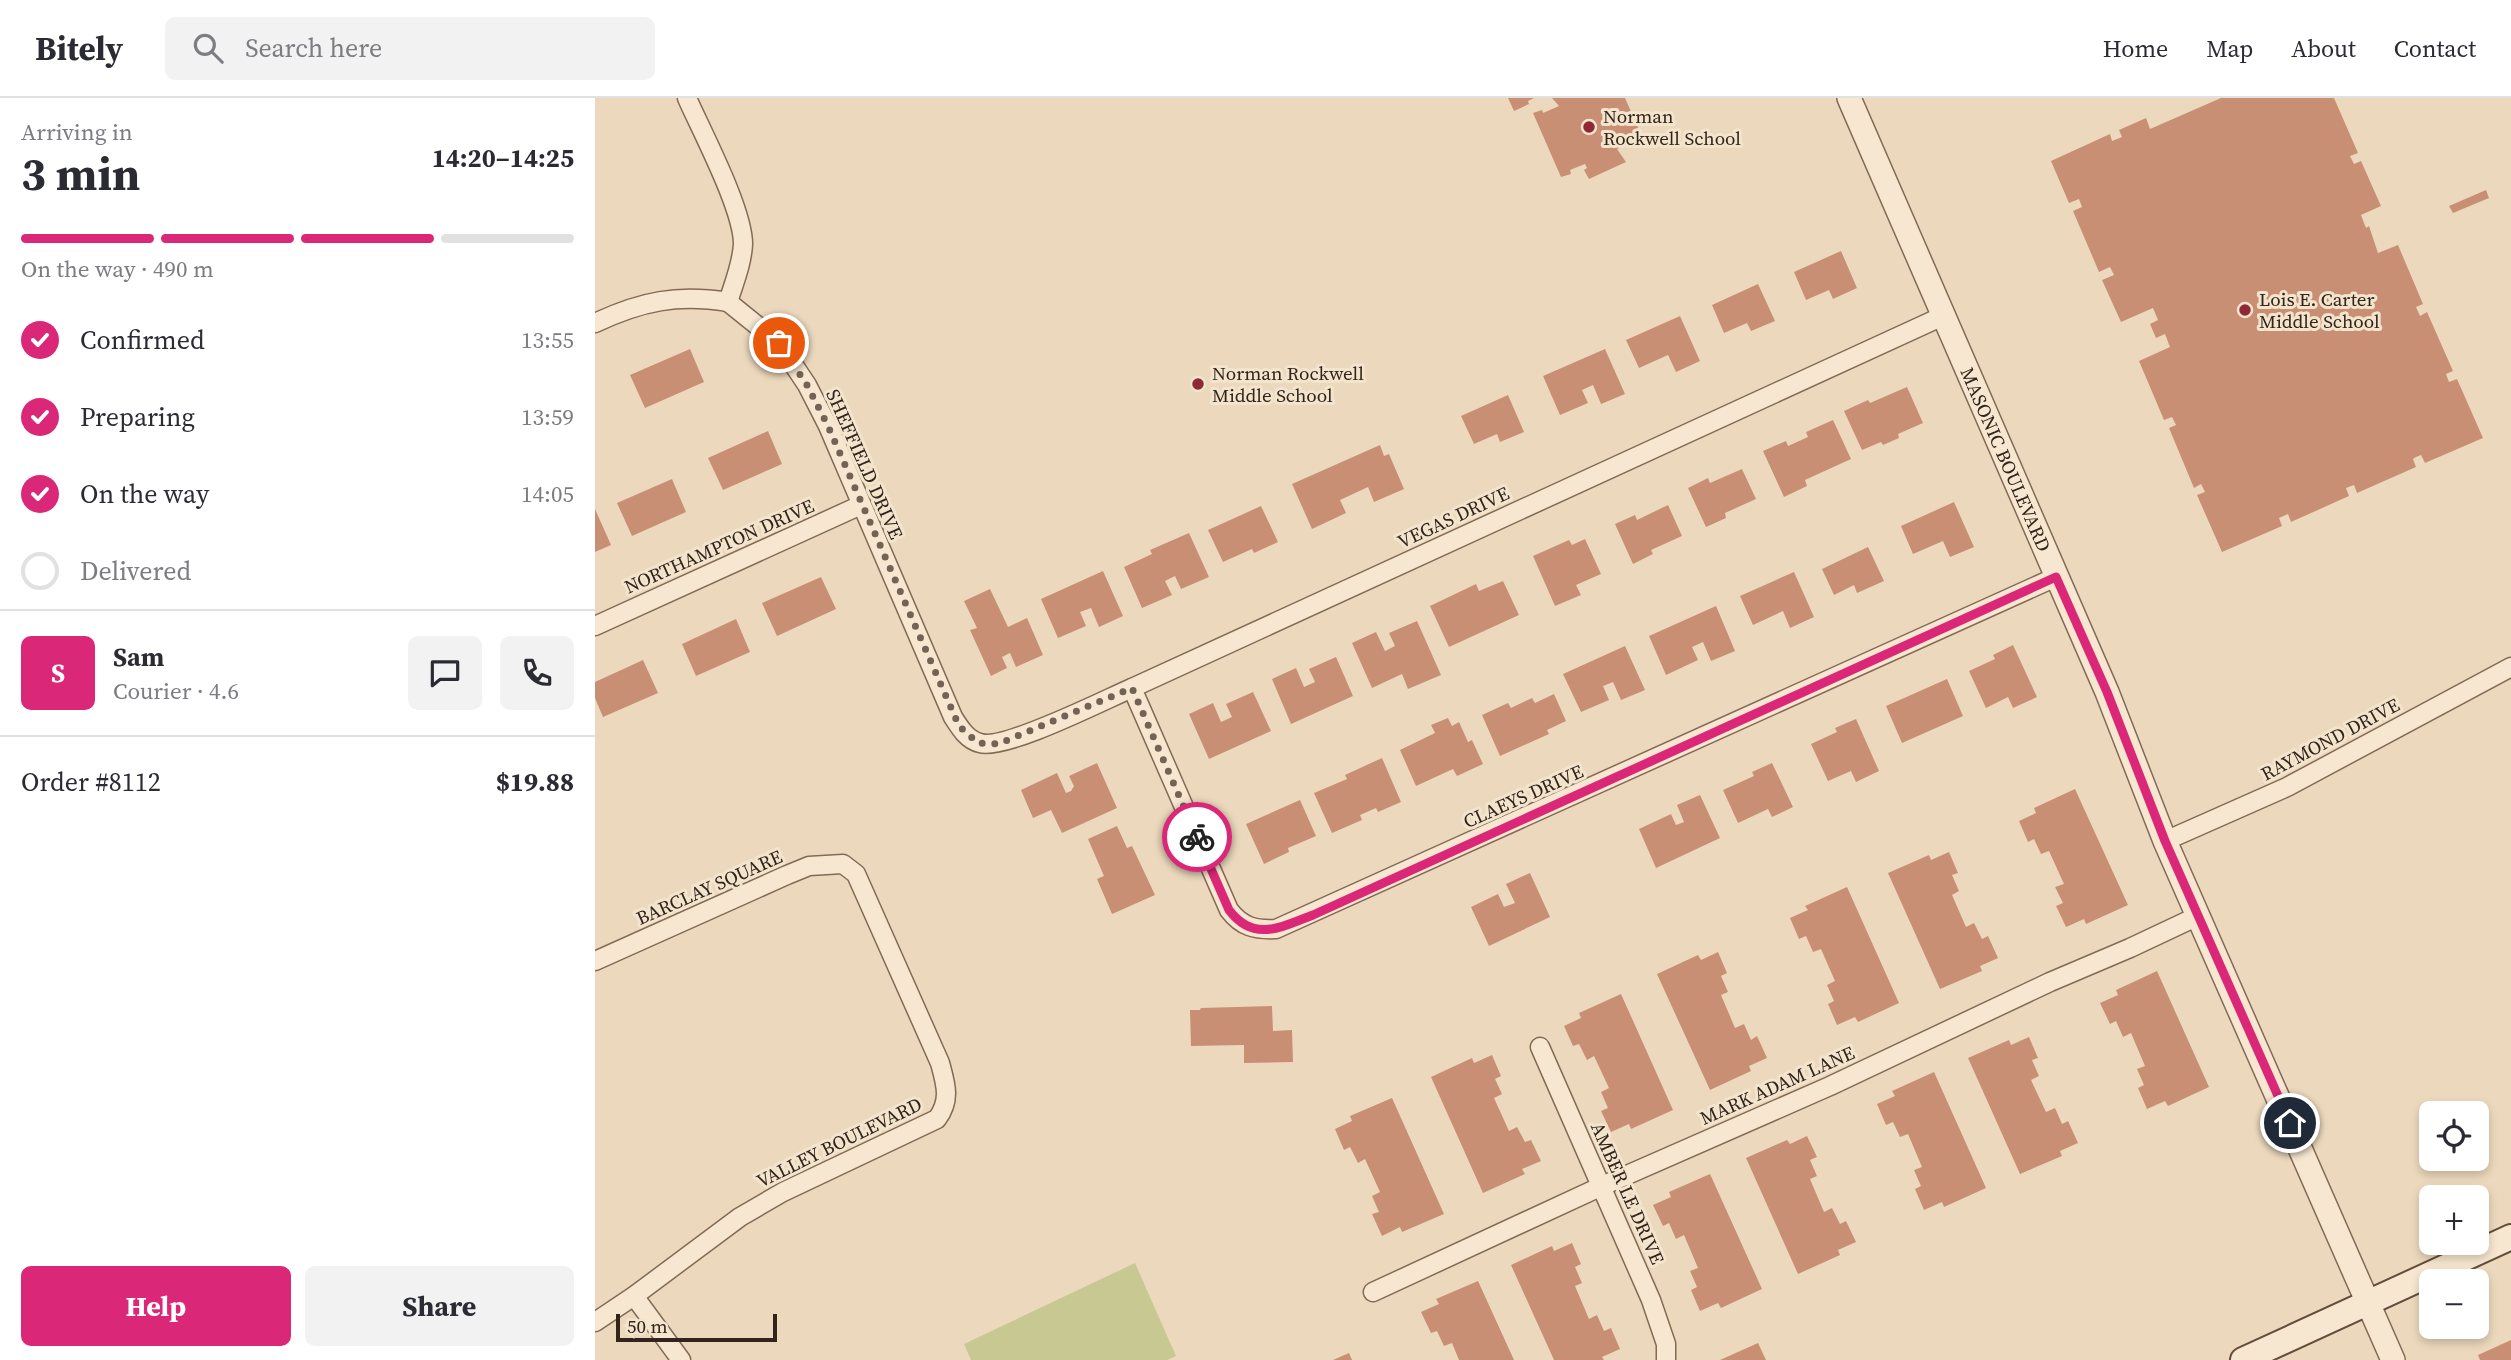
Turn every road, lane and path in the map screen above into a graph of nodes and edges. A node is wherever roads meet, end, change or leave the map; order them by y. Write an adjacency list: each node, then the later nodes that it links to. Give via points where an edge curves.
1 (687, 98): 3 (street, via 741,228 739,267)
2 (1849, 98): 4 (street, MASONIC BOULEVARD)
3 (728, 302): 5 (street, via 658,300); 6 (street, SHEFFIELD DRIVE, via 779,343 793,362 828,426)
4 (1943, 316): 7 (street, MASONIC BOULEVARD); 10 (street, VEGAS DRIVE)
5 (595, 323)
6 (861, 505): 8 (street, NORTHAMPTON DRIVE); 11 (street, SHEFFIELD DRIVE, via 953,717)
7 (2056, 577): 10 (street, CLAEYS DRIVE, via 1276,929 1247,927 1229,910); 12 (street, MASONIC BOULEVARD)
8 (595, 626)
9 (2511, 667): 12 (street, RAYMOND DRIVE, via 2287,787)
10 (1132, 688): 11 (street, VEGAS DRIVE, via 1010,741)
11 (978, 743)
12 (2165, 841): 14 (street, MASONIC BOULEVARD)
13 (843, 864): 15 (street, BARCLAY SQUARE, via 809,866); 20 (street, VALLEY BOULEVARD, via 856,874 940,1063 947,1088 945,1108 925,1126 852,1158 740,1217)
14 (2198, 916): 17 (street, MARK ADAM LANE); 21 (street, MASONIC BOULEVARD)
15 (595, 961)
16 (1539, 1047): 17 (street, AMBER LE DRIVE)
17 (1602, 1186): 19 (street, MARK ADAM LANE); 24 (street, AMBER LE DRIVE, via 1651,1300 1666,1344)
18 (2511, 1237): 21 (main road)
19 (1373, 1292)
20 (634, 1296): 22 (street); 23 (street)
21 (2367, 1302): 25 (main road); 26 (street, MASONIC BOULEVARD)
22 (595, 1322)
23 (681, 1360)
24 (1666, 1360)
25 (2243, 1360)
26 (2393, 1360)

